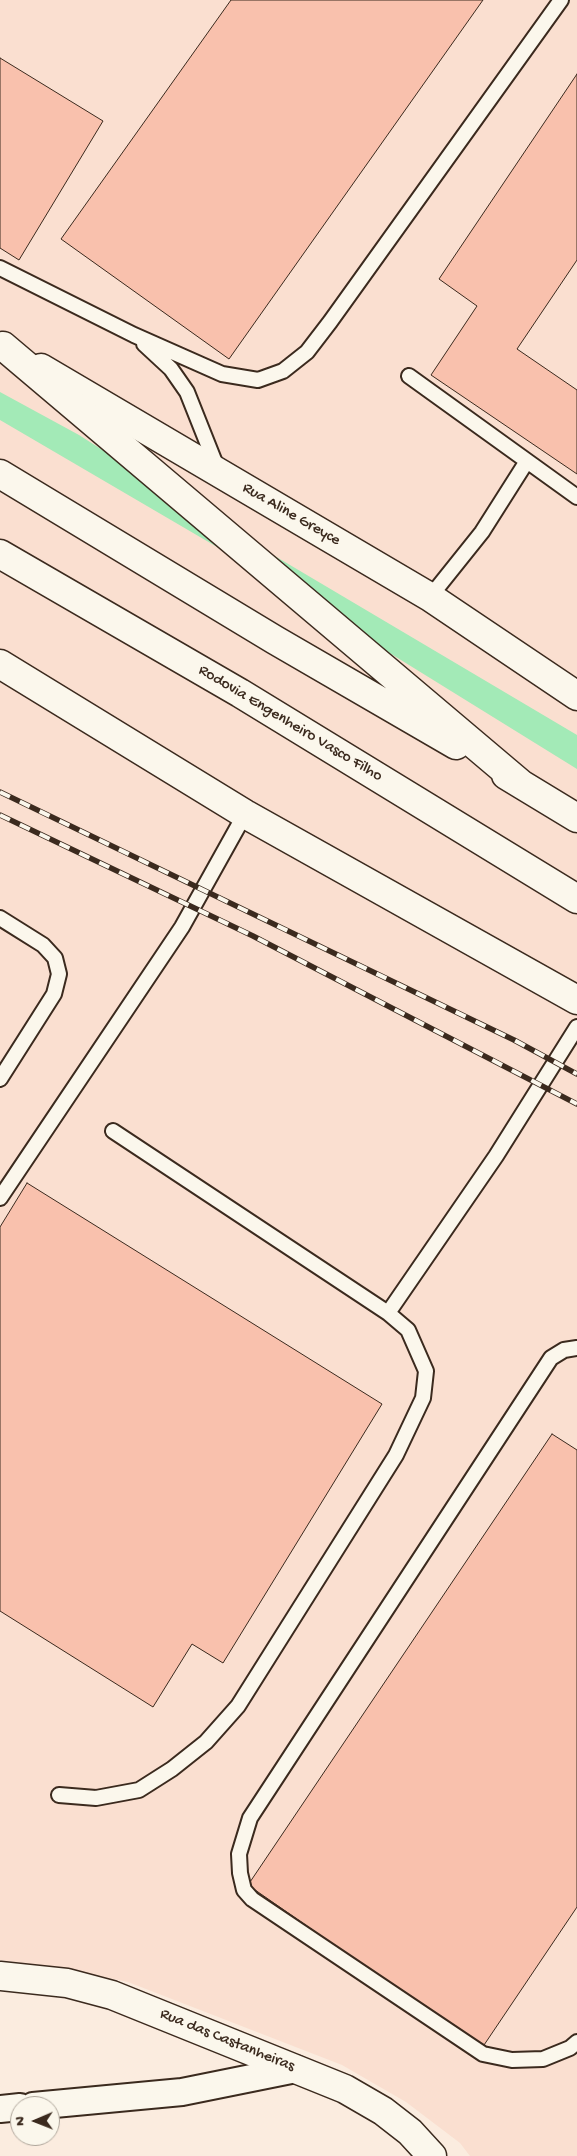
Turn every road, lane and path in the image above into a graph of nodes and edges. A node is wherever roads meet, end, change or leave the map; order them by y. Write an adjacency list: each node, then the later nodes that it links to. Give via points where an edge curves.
1 (561, 0): 3 (lane, via 330,322 306,352 289,366 258,380 222,374)
2 (0, 268): 3 (lane)
3 (134, 335): 7 (lane, via 171,369 187,392)
4 (1, 345): 7 (main road, Rua Aline Greyce); 14 (main road)
5 (409, 376): 6 (lane)
6 (527, 461): 9 (lane); 11 (lane, via 482,532)
7 (220, 473): 11 (main road, Rua Aline Greyce)
8 (0, 474): 14 (main road)
9 (577, 497)
10 (0, 554): 17 (main road, Rodovia Engenheiro Vasco Filho, via 240,693)
11 (430, 597): 13 (main road, Rua Aline Greyce)
12 (0, 664): 15 (main road)
13 (577, 696)
14 (522, 784): 16 (main road)
15 (245, 814): 19 (main road); 23 (lane, via 182,928)
16 (577, 818)
17 (577, 899)
18 (0, 918): 21 (lane, via 43,945 55,958 60,974 54,994)
19 (577, 1000)
20 (577, 1027): 24 (lane, via 492,1162)
21 (0, 1079)
22 (113, 1131): 24 (lane)
23 (0, 1198)
24 (388, 1313): 26 (lane, via 408,1330 426,1371 423,1398 396,1455 238,1706 206,1742 139,1790 96,1798)
25 (577, 1348): 28 (lane, via 564,1350 551,1358 250,1818 239,1854 244,1890 252,1899 483,2054 512,2060 543,2059)
26 (59, 1795)
27 (0, 1976): 29 (main road, Rua das Castanheiras, via 67,1983 112,1996)
28 (577, 2042)
29 (296, 2069): 30 (street, via 182,2092); 31 (main road, Rua das Castanheiras, via 345,2088 383,2111 410,2132)
30 (60, 2103)
31 (432, 2156)

